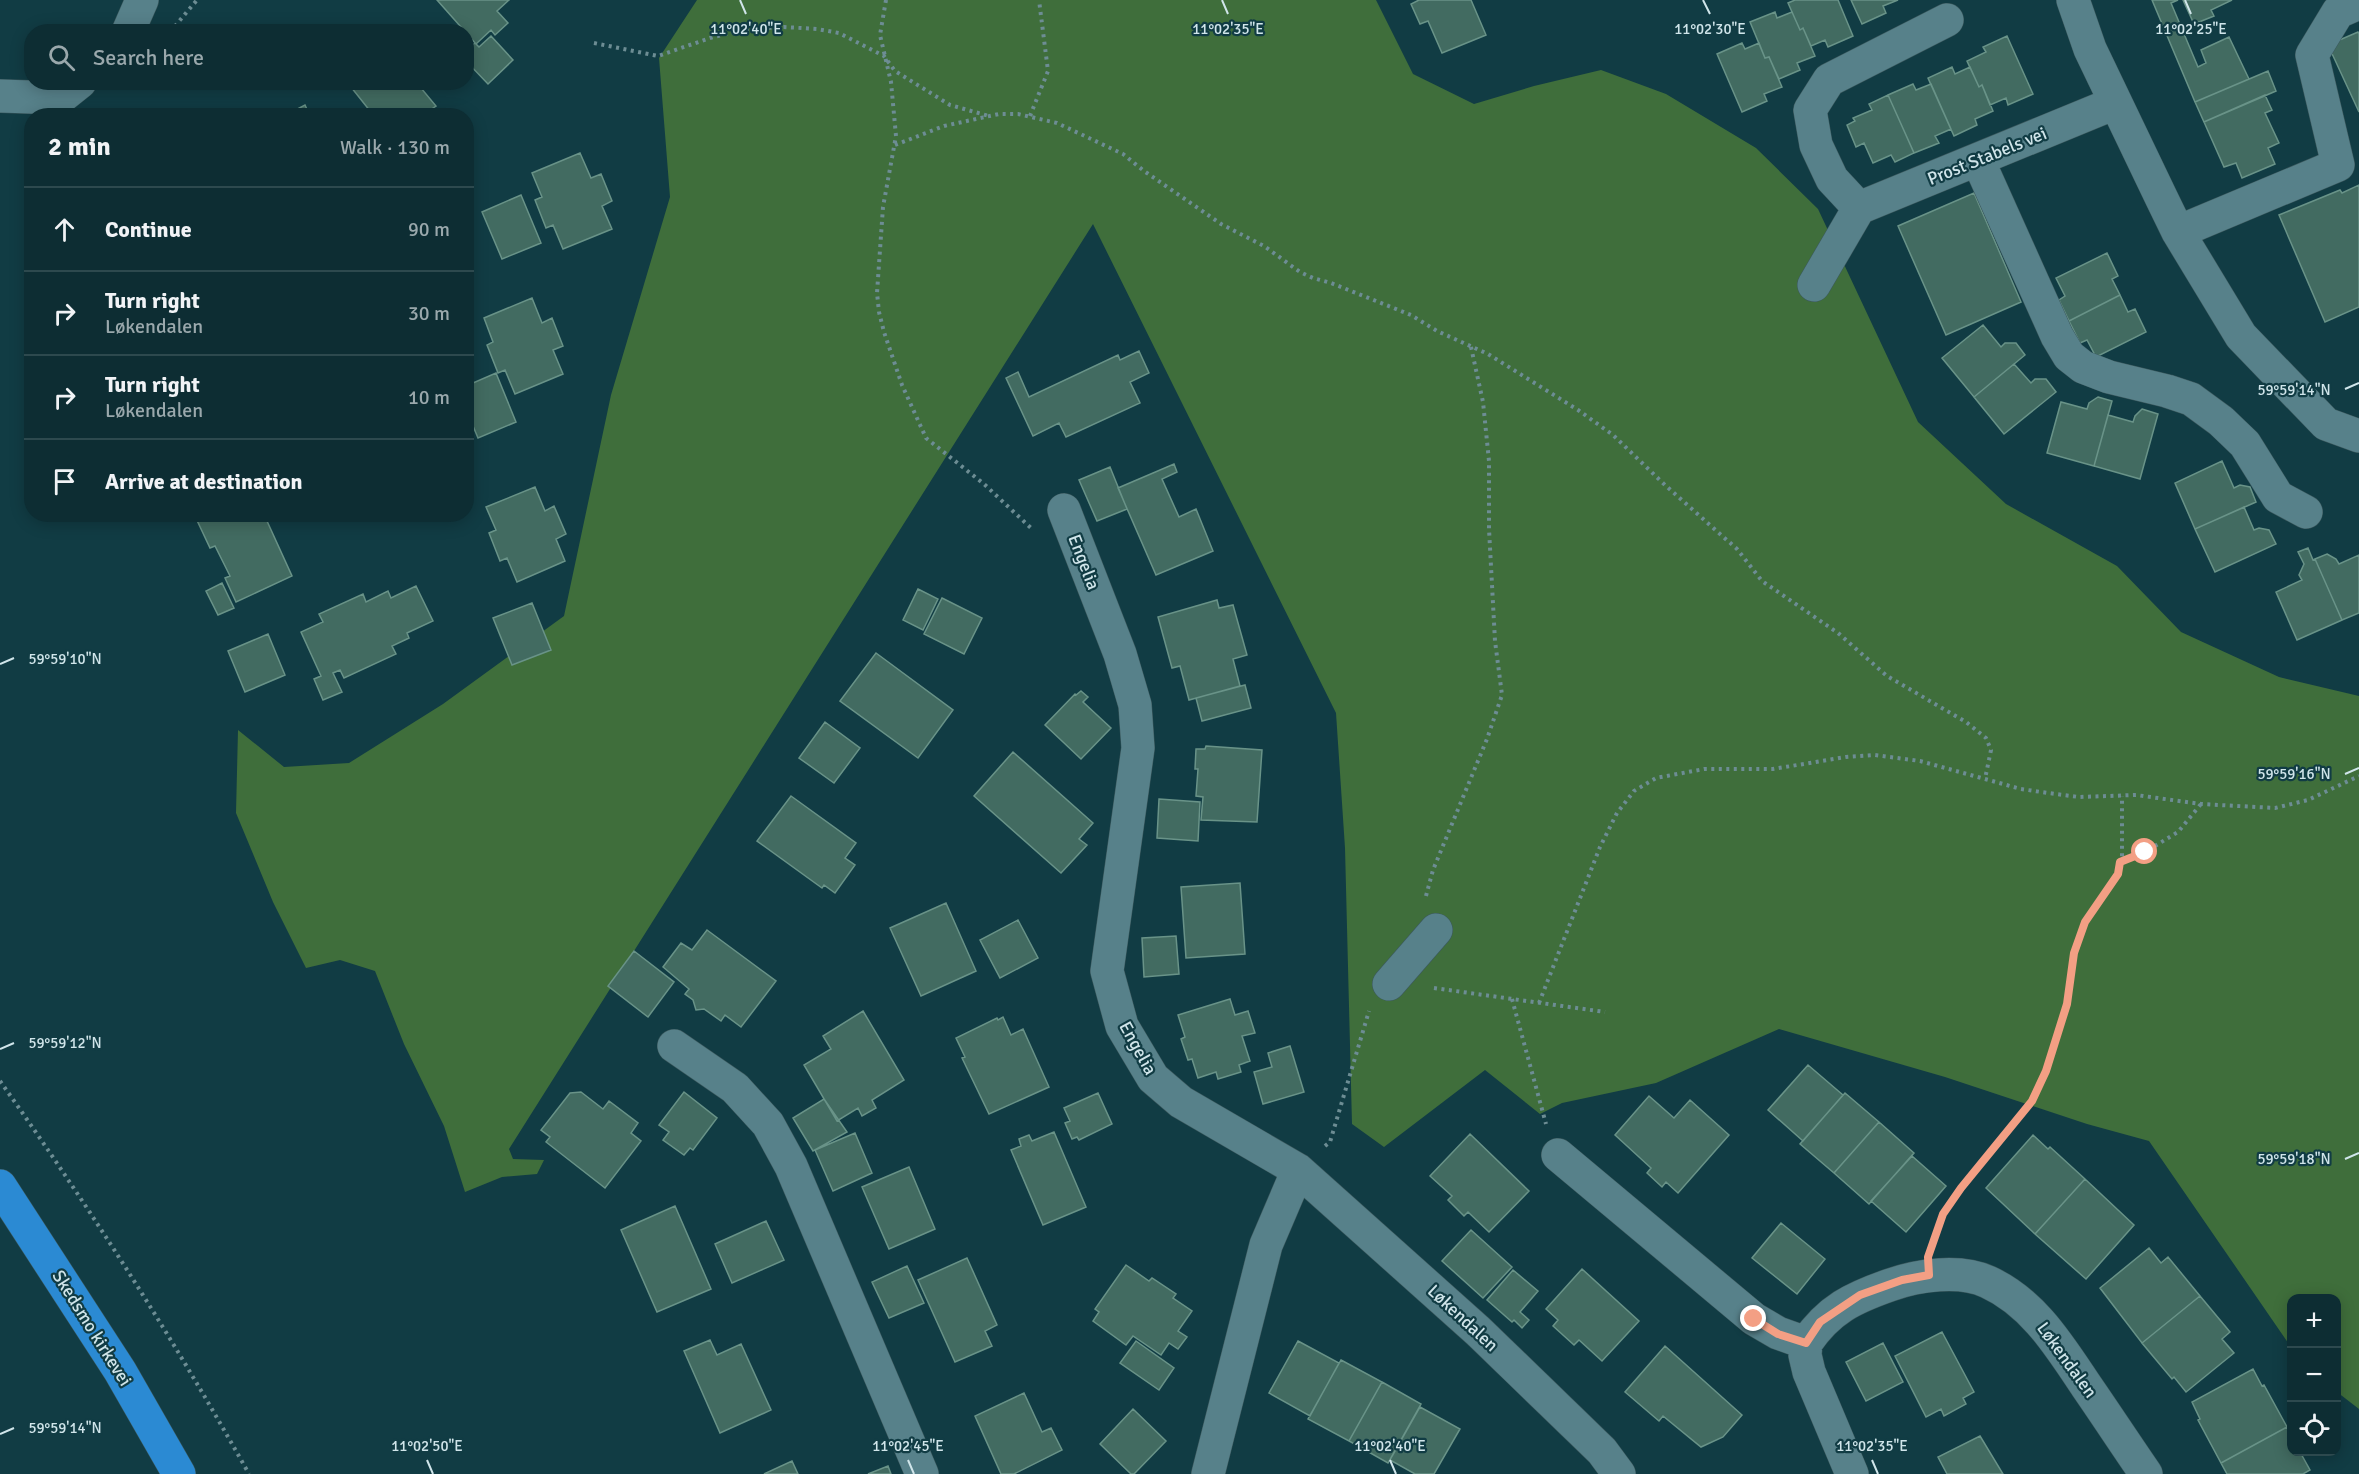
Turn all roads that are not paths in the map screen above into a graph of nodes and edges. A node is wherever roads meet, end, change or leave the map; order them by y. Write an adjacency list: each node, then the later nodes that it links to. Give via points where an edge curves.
1 (142, 0): 5 (street)
2 (2073, 0): 8 (street)
3 (2359, 3): 10 (street, via 2338,12 2312,55)
4 (1947, 20): 11 (street, via 1828,80 1810,110 1816,145 1832,179)
5 (132, 24)
6 (0, 96): 7 (street)
7 (70, 98)
8 (2115, 103): 9 (street, Prost Stabels vei); 12 (street)
9 (1978, 160): 11 (street, Prost Stabels vei); 16 (street, via 2069,356 2109,377 2191,399 2245,444 2278,497)
10 (2349, 162): 12 (street)
11 (1859, 208): 13 (street)
12 (2178, 232): 14 (street, via 2241,336 2326,424)
13 (1814, 285)
14 (2359, 436)
15 (1064, 510): 21 (street, Engelia, via 1120,654 1135,705 1137,748 1107,971 1122,1026 1153,1077 1181,1102)
16 (2306, 512)
17 (1431, 936): 18 (street)
18 (1389, 984)
19 (674, 1046): 25 (street, via 735,1088 768,1124 791,1166)
20 (1558, 1155): 23 (street, via 1754,1319 1778,1334)
21 (1298, 1170): 26 (street, via 1266,1245); 27 (street, Løkendalen, via 1478,1331 1602,1451)
22 (0, 1186): 24 (highway, Skedsmo kirkevei, via 120,1371)
23 (1806, 1343): 28 (street, via 1809,1372); 29 (street, Løkendalen, via 1820,1322 1860,1295 1902,1280 1953,1274 1988,1281 2023,1304 2048,1330)
24 (179, 1474)
25 (922, 1474)
26 (1208, 1474)
27 (1619, 1474)
28 (1852, 1474)
29 (2146, 1474)

